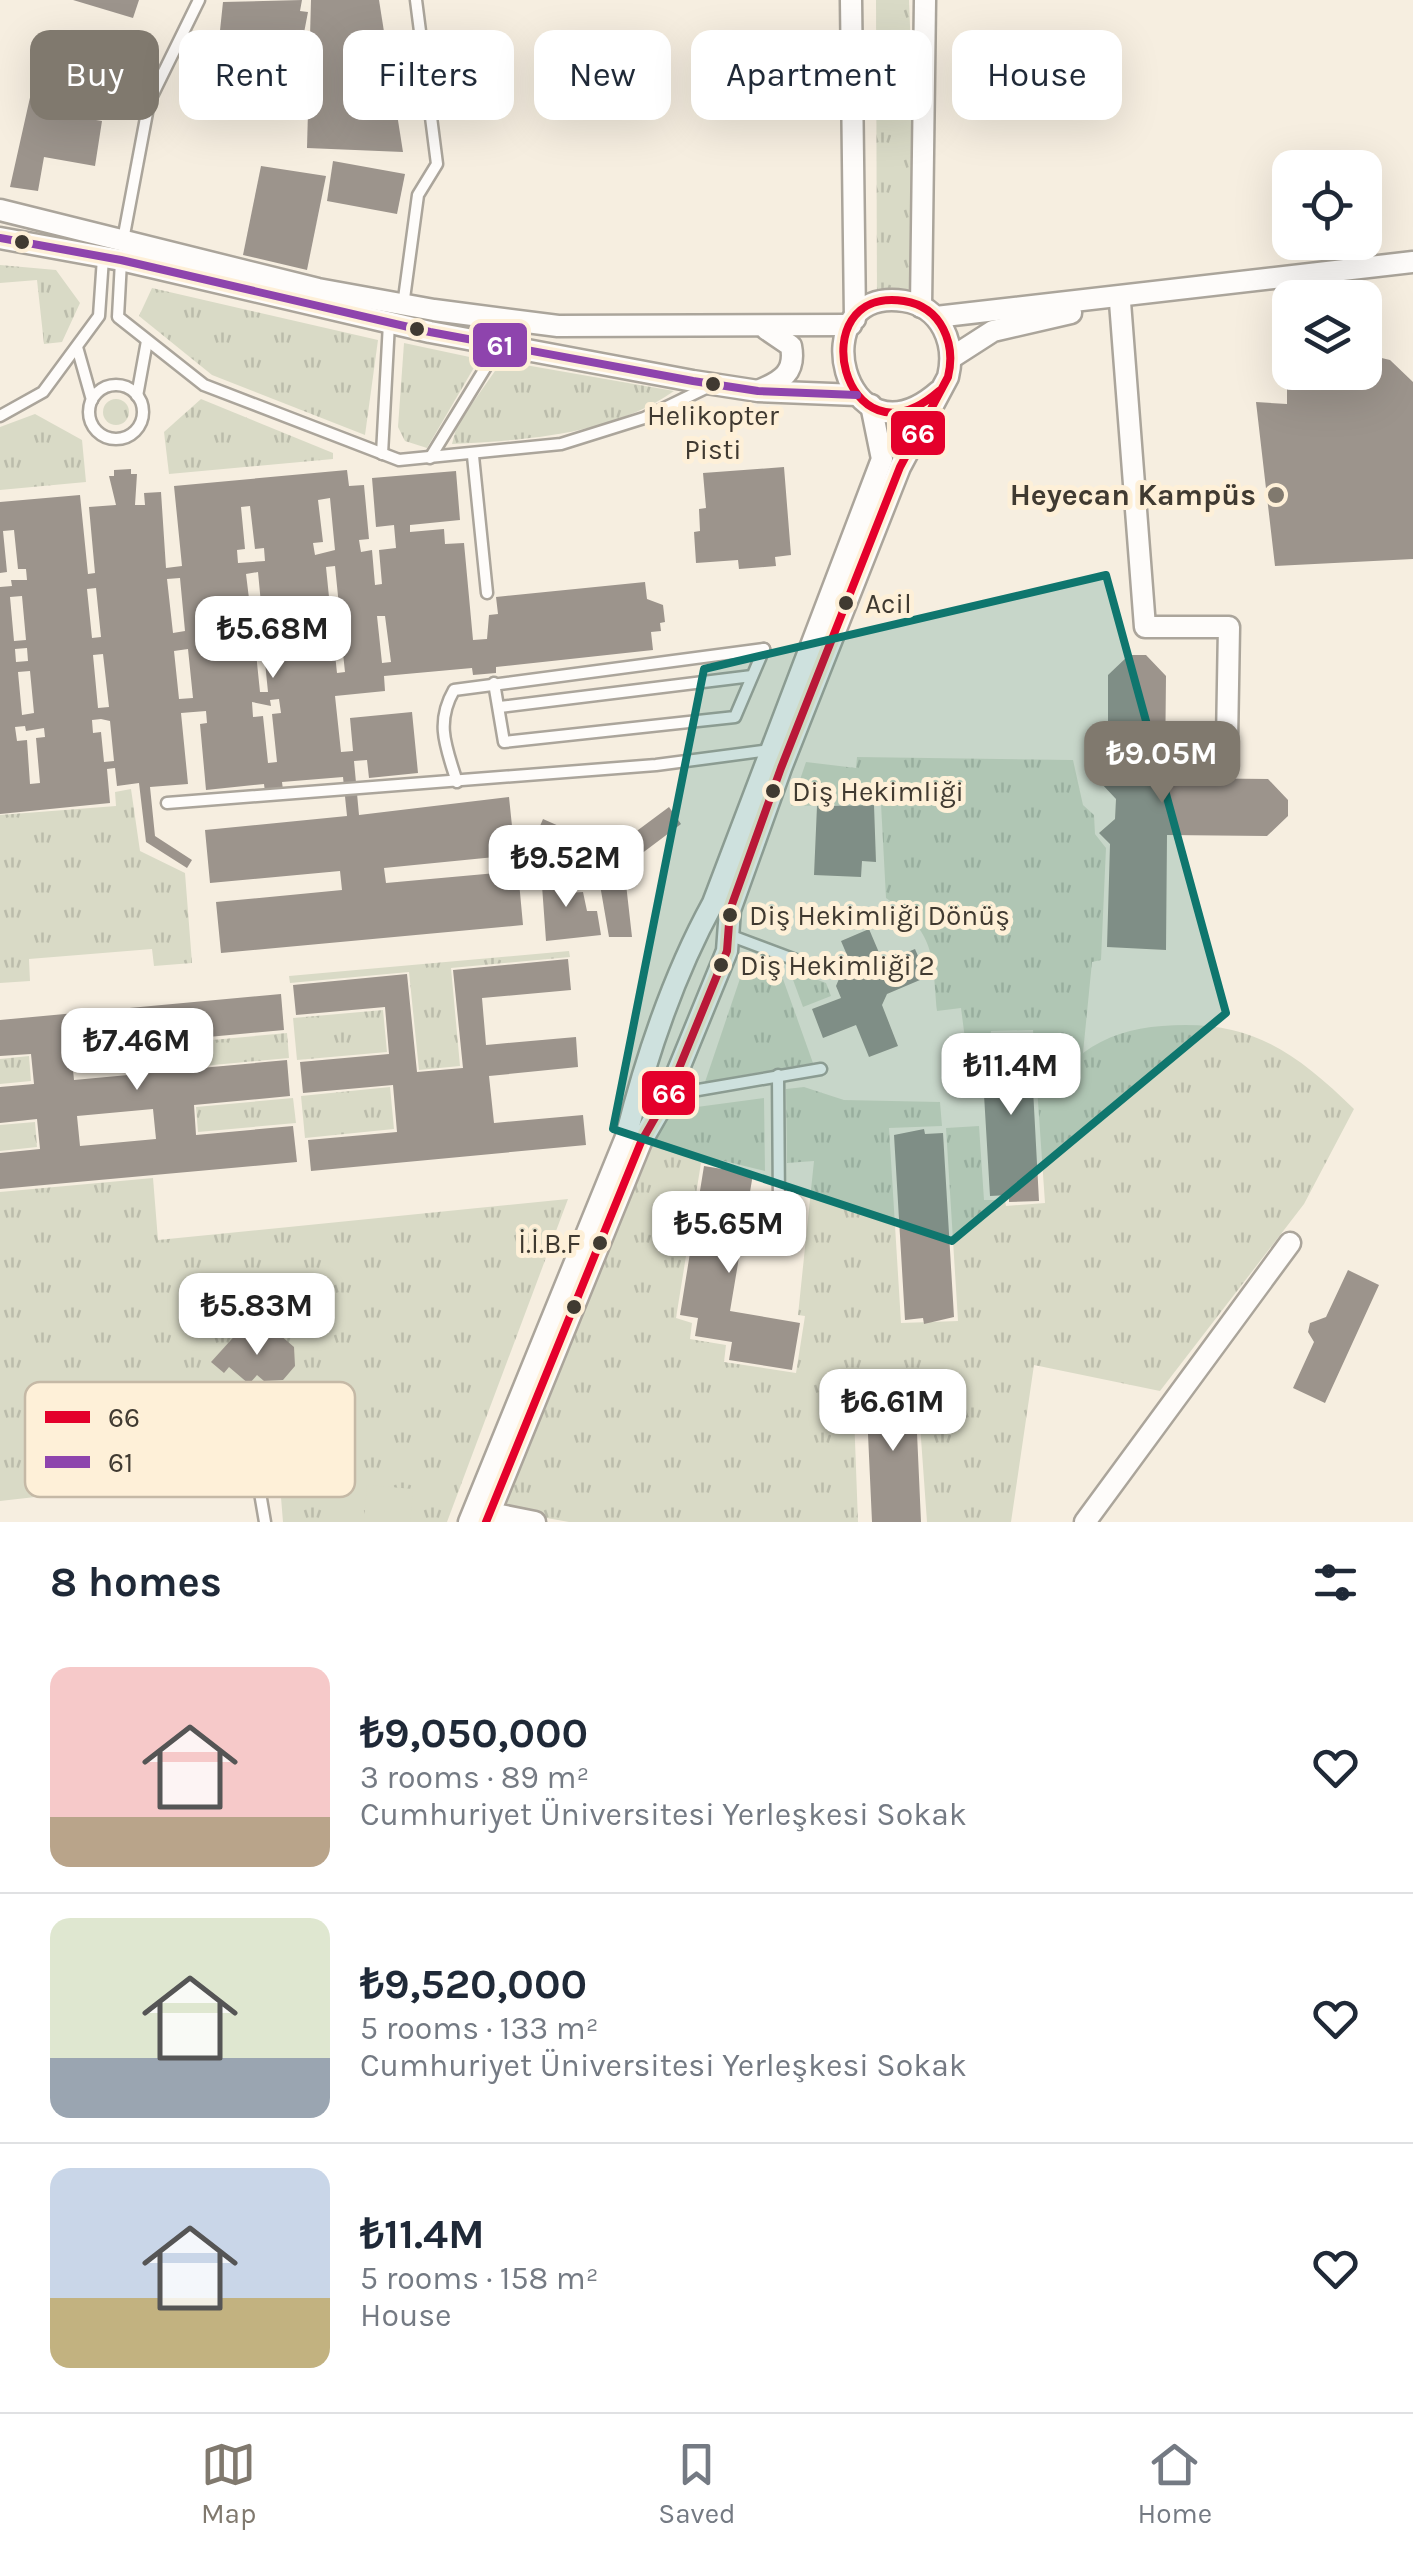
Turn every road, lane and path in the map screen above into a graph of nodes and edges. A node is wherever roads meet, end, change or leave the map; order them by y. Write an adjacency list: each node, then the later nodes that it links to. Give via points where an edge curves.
1 (199, 0): 7 (lane, via 150,102)
2 (416, 0): 12 (lane, via 437,164 418,195)
3 (852, 0): 13 (street)
4 (925, 0): 11 (street)
5 (0, 210): 7 (street)
6 (0, 238): 7 (street)
7 (115, 253): 12 (street); 15 (lane, via 118,317); 17 (lane, via 99,316)
8 (1413, 262): 9 (street)
9 (1165, 289): 10 (street); 11 (street)
10 (1120, 302): 18 (street, via 993,331); 33 (street, via 1146,627 1229,627)
11 (928, 312): 13 (street, via 886,302); 18 (street, via 945,330)
12 (398, 318): 14 (street); 16 (street); 26 (lane)
13 (853, 322): 14 (street); 24 (street, via 841,349 842,366)
14 (766, 329): 20 (street, via 791,346 793,358 780,382)
15 (148, 340): 22 (lane); 26 (lane, via 204,385)
16 (501, 343): 19 (street); 28 (lane)
17 (76, 347): 23 (lane); 25 (lane, via 43,392)
18 (951, 358): 21 (street)
19 (714, 384): 20 (street); 27 (lane, via 644,418 561,444)
20 (758, 391): 24 (street)
21 (940, 391): 24 (street, via 908,410); 37 (street, via 900,467 780,768 730,910)
22 (138, 396): 23 (lane, via 118,385); 23 (lane, via 140,425 115,439 91,422)
23 (92, 400)
24 (864, 400): 34 (street, via 882,460)
25 (0, 416)
26 (382, 454): 28 (lane)
27 (473, 456): 28 (lane); 29 (lane)
28 (430, 458)
29 (486, 592)
30 (752, 676): 31 (lane, via 764,649); 32 (lane); 32 (lane, via 734,717 504,742)
31 (494, 683): 32 (lane); 35 (lane, via 454,690 442,710)
32 (500, 707)
33 (1228, 741)
34 (770, 750): 35 (lane); 47 (street, via 713,903 690,945 638,1085 626,1137)
35 (457, 782): 36 (lane)
36 (166, 803)
37 (729, 935): 38 (lane); 41 (street)
38 (817, 968)
39 (821, 1069): 40 (lane)
40 (778, 1075): 41 (lane); 42 (lane)
41 (668, 1095): 45 (street, via 641,1142)
42 (779, 1206)
43 (1290, 1243): 49 (street)
44 (261, 1497): 46 (lane)
45 (488, 1518): 48 (street)
46 (265, 1522)
47 (469, 1522)
48 (535, 1522)
49 (1085, 1522)

